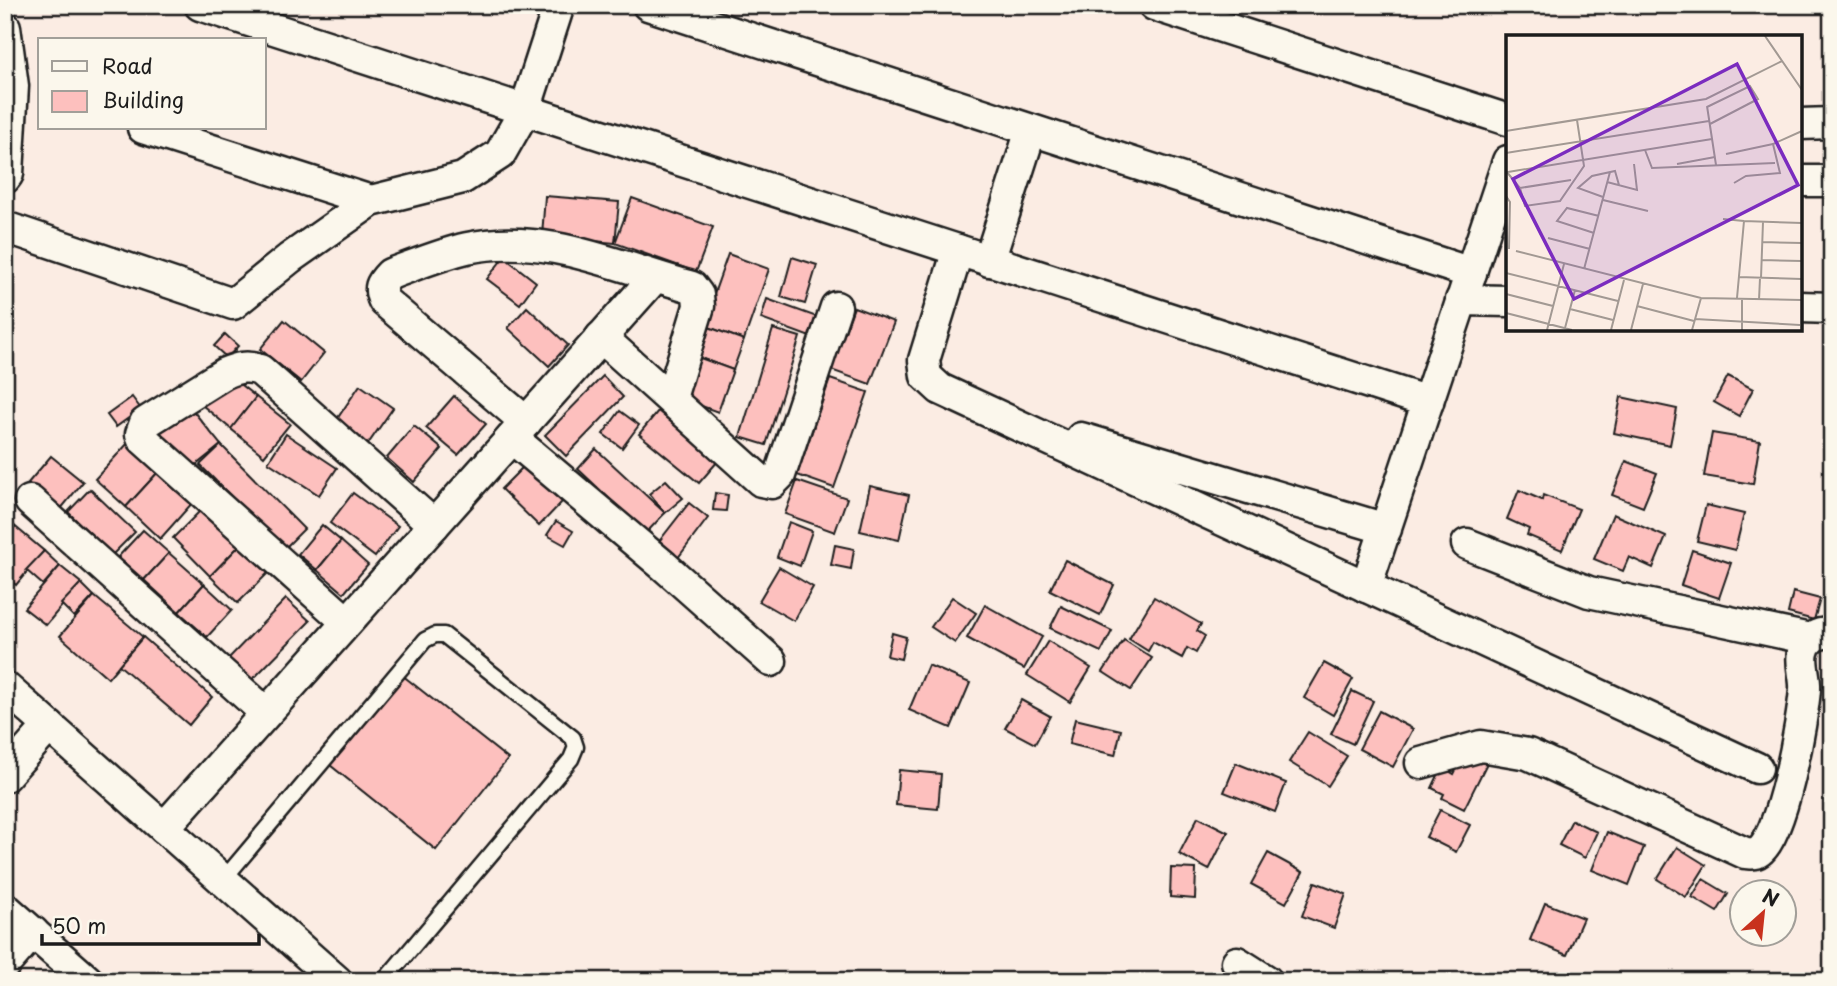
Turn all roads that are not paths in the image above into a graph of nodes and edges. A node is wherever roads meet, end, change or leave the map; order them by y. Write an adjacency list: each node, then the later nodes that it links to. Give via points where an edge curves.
1 (200, 5): 7 (street)
2 (559, 5): 7 (street)
3 (648, 5): 12 (street)
4 (1154, 5): 8 (street)
5 (5, 27): 6 (street)
6 (27, 90): 14 (street)
7 (525, 110): 17 (street, via 500,154 463,178); 19 (street)
8 (1506, 119)
9 (1832, 123): 10 (street)
10 (1802, 124)
11 (149, 130): 17 (street)
12 (1031, 130): 20 (street); 22 (street)
13 (1506, 172): 22 (street)
14 (5, 178)
15 (1802, 181): 16 (street)
16 (1832, 181)
17 (371, 201): 18 (street, via 233,304)
18 (5, 227)
19 (958, 250): 20 (street); 30 (street, via 924,360 926,376 940,389)
20 (989, 261): 29 (street)
21 (655, 277): 27 (street); 28 (street, via 692,287 698,295 699,306); 31 (street, via 580,252 523,242 467,248 390,274 382,282 384,301)
22 (1466, 287): 23 (street); 29 (street)
23 (1506, 300)
24 (836, 307): 28 (street, via 780,475 772,483 761,481)
25 (1802, 307): 26 (street)
26 (1832, 308)
27 (601, 337): 28 (street); 31 (street)
28 (671, 398)
29 (1428, 402): 34 (street)
30 (979, 407): 34 (street); 36 (street)
31 (519, 430): 33 (street); 39 (street)
32 (30, 501): 41 (street)
33 (435, 525): 37 (street); 37 (street, via 253,367 225,373 145,423 143,439)
34 (1386, 529): 36 (street)
35 (1467, 544): 38 (street, via 1590,592)
36 (1366, 587): 44 (street)
37 (347, 622): 41 (street)
38 (1821, 636): 43 (street, via 1802,652 1805,689 1790,778 1775,829 1756,853 1745,853 1528,754 1481,746)
39 (771, 661)
40 (5, 687): 42 (street)
41 (266, 713): 46 (street)
42 (49, 726): 45 (street); 46 (street)
43 (1420, 763)
44 (1756, 768)
45 (5, 776)
46 (164, 828): 47 (street)
47 (223, 880): 53 (street); 54 (lane, via 425,640 444,635 573,738 576,747)
48 (5, 908): 49 (street)
49 (33, 932): 51 (street); 52 (street)
50 (1237, 962): 55 (street)
51 (5, 964)
52 (88, 981)
53 (337, 981)
54 (384, 981)
55 (1267, 981)

